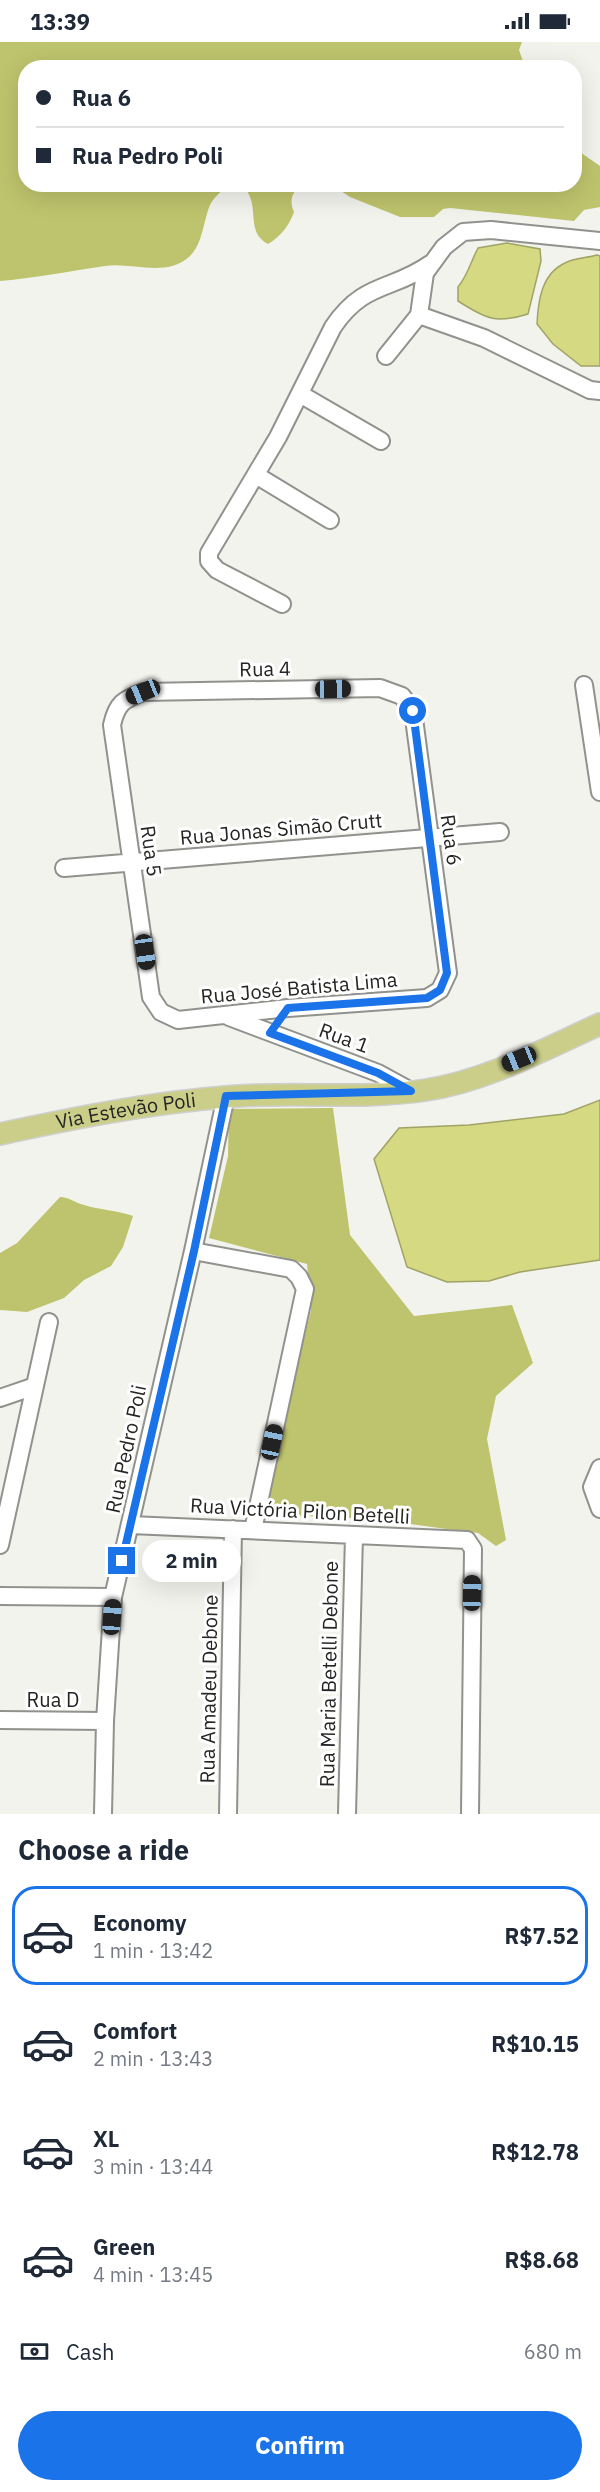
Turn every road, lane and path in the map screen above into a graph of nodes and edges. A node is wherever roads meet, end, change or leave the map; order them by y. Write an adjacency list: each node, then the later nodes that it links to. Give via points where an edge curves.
1 (600, 241): 2 (street, via 473,230 454,238)
2 (423, 272): 3 (street); 6 (street, via 367,293 344,311)
3 (419, 315): 4 (street); 5 (street, via 484,338 590,390)
4 (386, 356)
5 (600, 391)
6 (300, 394): 7 (street); 8 (street)
7 (381, 441)
8 (256, 475): 9 (street); 10 (street, via 208,557 217,570)
9 (330, 520)
10 (282, 604)
11 (584, 685): 14 (street)
12 (402, 696): 13 (street, Rua 4, via 380,688 143,692); 16 (street, Rua 6, via 413,711)
13 (128, 698): 17 (street, Rua 5, via 116,708 112,725)
14 (600, 792)
15 (500, 832): 16 (street, Rua Jonas Simão Crutt)
16 (429, 838): 17 (street, Rua Jonas Simão Crutt); 19 (street, Rua 6, via 447,973)
17 (132, 863): 18 (street, Rua Jonas Simão Crutt); 21 (street, Rua 5, via 151,997)
18 (64, 868)
19 (440, 990): 20 (street, Rua José Batista Lima, via 427,998)
20 (288, 1008): 22 (street, Rua José Batista Lima); 24 (street)
21 (161, 1012): 22 (street, Rua José Batista Lima, via 178,1020)
22 (226, 1016): 24 (street, Rua 1)
23 (600, 1023): 25 (main road, Via Estevão Poli, via 477,1076)
24 (270, 1033): 25 (street, Rua 1, via 378,1073)
25 (411, 1091): 26 (main road, Via Estevão Poli)
26 (226, 1096): 27 (main road, Via Estevão Poli, via 91,1114); 28 (street, Rua Pedro Poli)
27 (0, 1134)
28 (194, 1251): 34 (street, Rua Pedro Poli); 36 (street, via 291,1269 304,1289)
29 (50, 1322): 30 (street)
30 (35, 1386): 31 (street); 38 (street)
31 (0, 1398)
32 (600, 1468): 33 (street, via 592,1487)
33 (600, 1509)
34 (131, 1525): 35 (street, Rua Victória Pilon Betelli); 40 (street, Rua Pedro Poli)
35 (233, 1529): 36 (street, Rua Victória Pilon Betelli); 44 (street, Rua Amadeu Debone)
36 (253, 1530): 37 (street, Rua Victória Pilon Betelli)
37 (354, 1534): 45 (street, Rua Maria Betelli Debone); 46 (street, Rua Victória Pilon Betelli, via 467,1540 473,1549)
38 (0, 1545)
39 (0, 1596): 40 (street)
40 (113, 1597): 42 (street, Rua Pedro Poli)
41 (0, 1720): 42 (street, Rua D)
42 (105, 1721): 43 (street, Rua Pedro Poli)
43 (103, 1814)
44 (228, 1814)
45 (347, 1814)
46 (470, 1814)

